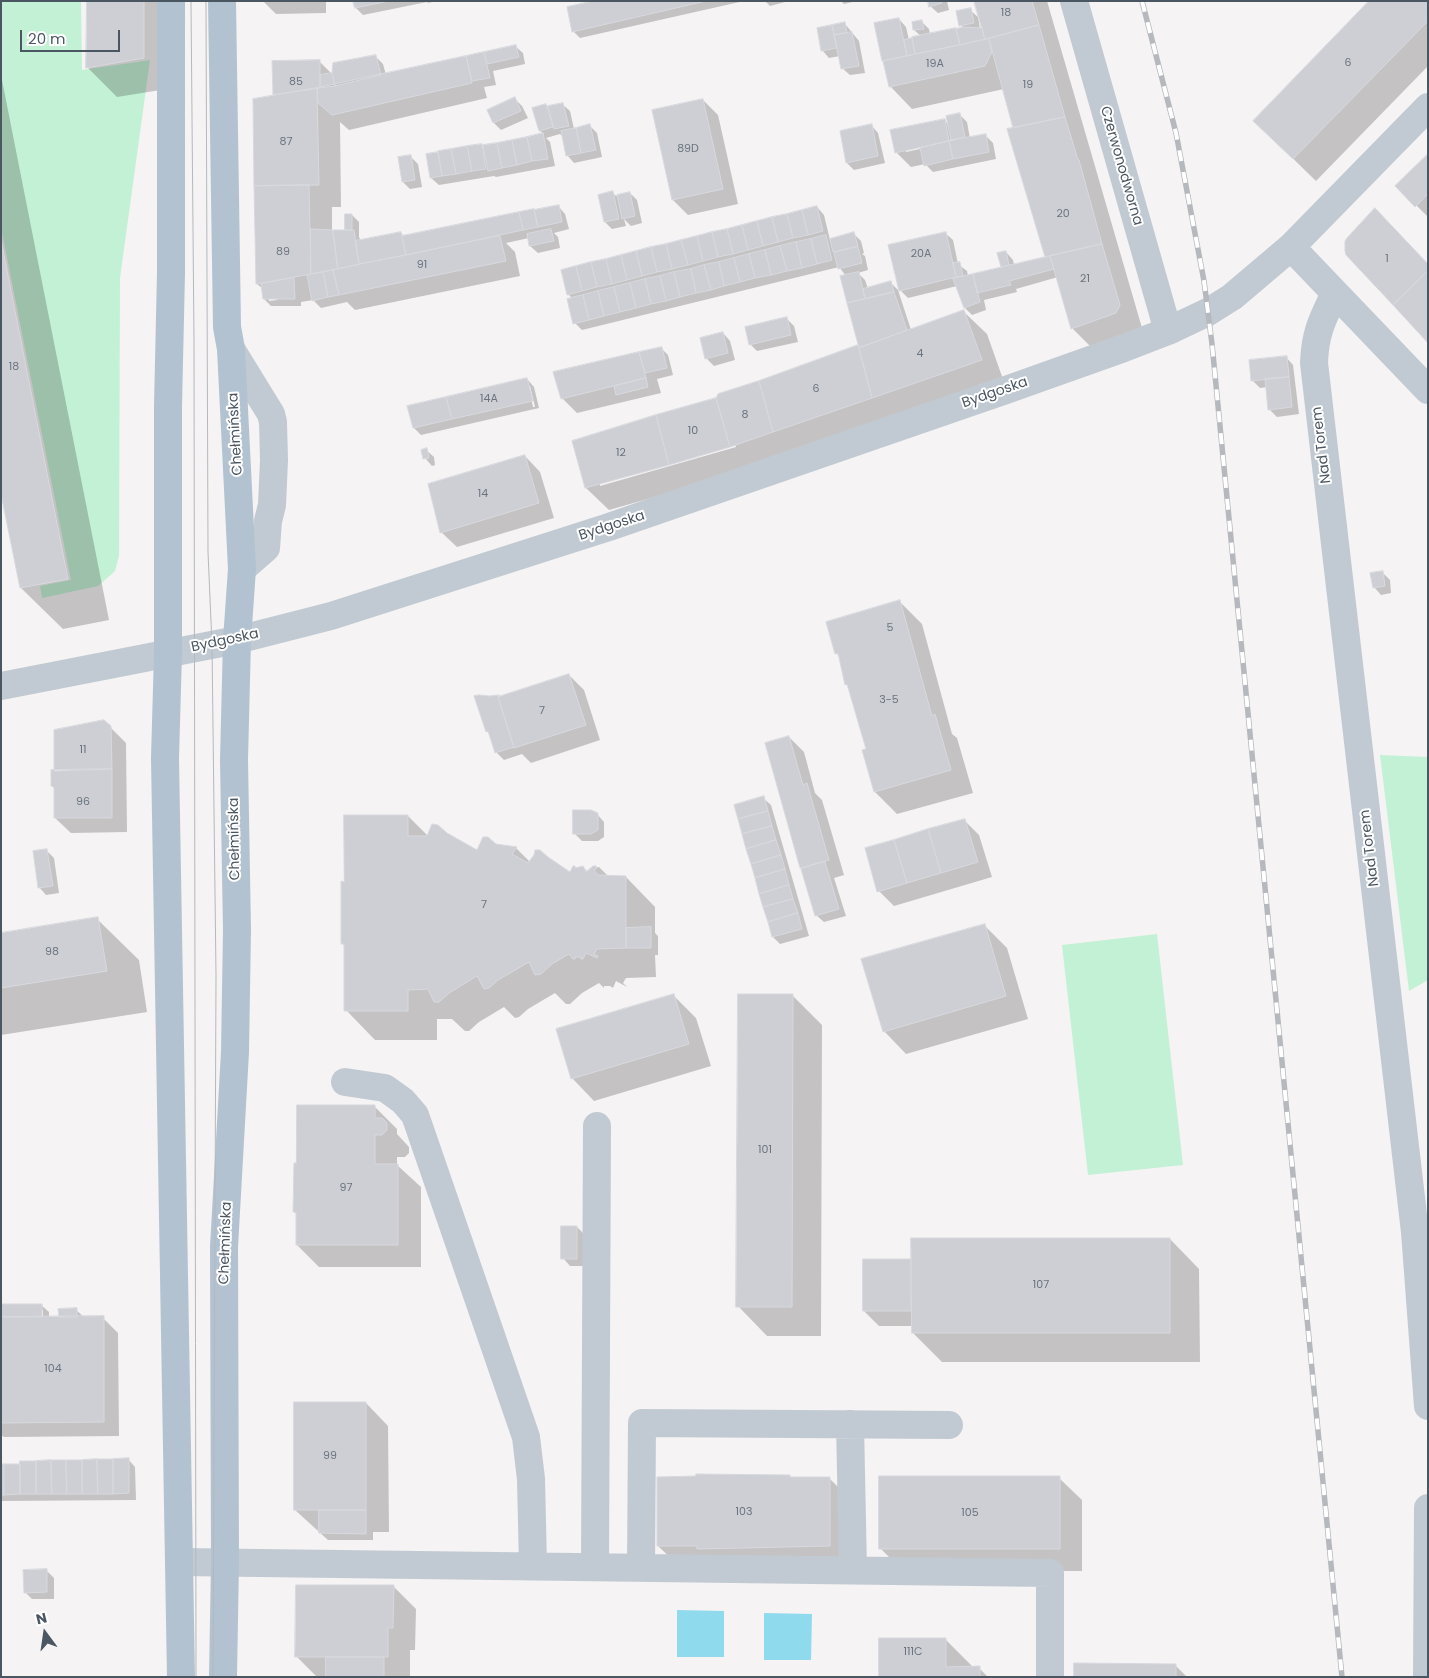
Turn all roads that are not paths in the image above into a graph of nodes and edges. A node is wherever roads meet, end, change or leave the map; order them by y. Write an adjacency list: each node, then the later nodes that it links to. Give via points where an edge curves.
1 (171, 1): 12 (main road)
2 (222, 1): 8 (main road, Chełmińska, via 227,327)
3 (1074, 1): 7 (street, Czerwonodworna)
4 (1428, 107): 5 (street, Bydgoska)
5 (1291, 247): 6 (street); 7 (street, Bydgoska, via 1232,297)
6 (1335, 293): 9 (street); 16 (street, Nad Torem, via 1314,343 1314,372 1415,1232)
7 (1168, 331): 11 (street, Bydgoska, via 609,527 331,616)
8 (231, 349): 10 (main road, Chełmińska); 10 (street, via 273,422 272,505 266,548)
9 (1428, 390)
10 (242, 569): 11 (main road, Chełmińska)
11 (237, 640): 12 (street, Bydgoska); 21 (main road, Chełmińska, via 235,1052 224,1247)
12 (168, 653): 13 (street, Bydgoska); 20 (main road, via 165,758)
13 (1, 686)
14 (345, 1082): 22 (street, via 385,1088 404,1101 415,1115 526,1437 531,1479)
15 (597, 1126): 23 (street)
16 (1428, 1406)
17 (850, 1424): 18 (street); 24 (street, via 642,1424); 25 (street)
18 (948, 1425)
19 (1428, 1508): 29 (street)
20 (180, 1562): 21 (street); 26 (main road)
21 (225, 1562): 22 (street); 27 (main road, Chełmińska)
22 (533, 1566): 23 (street)
23 (595, 1567): 24 (street)
24 (641, 1568): 25 (street)
25 (853, 1570): 28 (street, via 1050,1573)
26 (181, 1677)
27 (223, 1677)
28 (1050, 1677)
29 (1427, 1677)

